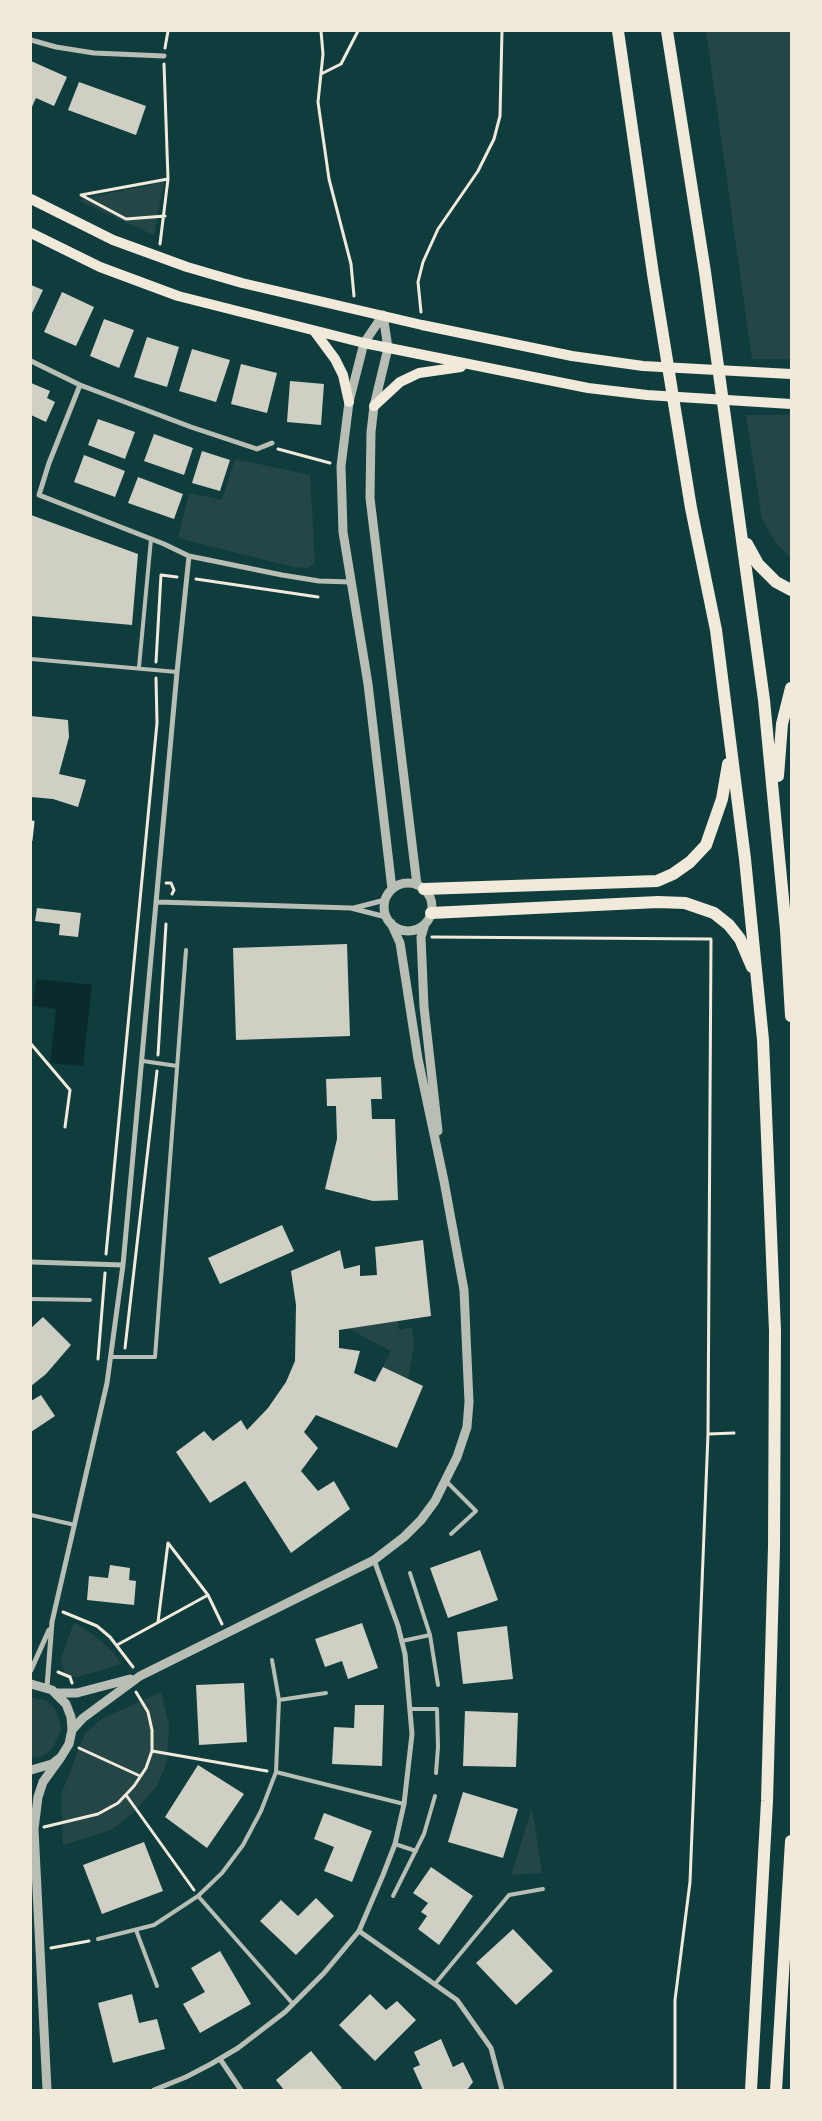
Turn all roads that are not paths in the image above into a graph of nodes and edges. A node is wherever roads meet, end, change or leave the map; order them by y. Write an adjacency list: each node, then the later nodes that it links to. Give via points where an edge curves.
1 (618, 31): 28 (main road, via 653,274 691,508 716,630)
2 (667, 31): 19 (main road)
3 (31, 40): 4 (street, via 94,53)
4 (164, 56)
5 (31, 199): 7 (main road, via 106,237 157,257 242,283)
6 (31, 233): 8 (main road, via 142,284)
7 (383, 315): 9 (street); 10 (street); 13 (main road, via 572,356 643,366)
8 (314, 332): 9 (main road); 15 (main road, via 335,359 343,375)
9 (364, 343): 10 (main road); 15 (street)
10 (388, 348): 12 (main road); 17 (street)
11 (31, 360): 14 (street)
12 (470, 366): 16 (main road, via 588,388 647,395); 17 (main road, via 419,373 400,382)
13 (791, 374)
14 (80, 385): 18 (street, via 257,449); 20 (street, via 39,495)
15 (349, 402): 22 (street, via 341,466 343,532)
16 (791, 404)
17 (374, 406): 30 (street, via 370,498)
18 (272, 443)
19 (743, 537): 23 (main road, via 758,564 776,582); 29 (main road)
20 (151, 539): 21 (street); 25 (lane)
21 (189, 556): 22 (street, via 292,577); 26 (street)
22 (351, 582): 31 (street, via 368,684)
23 (791, 590)
24 (31, 659): 25 (lane)
25 (139, 667): 26 (lane)
26 (177, 672): 33 (street)
27 (791, 688): 29 (main road, via 782,724)
28 (728, 719): 30 (main road, via 727,779 716,820 706,845 674,874 657,880); 38 (main road)
29 (776, 816): 39 (main road)
30 (421, 887): 31 (street, via 404,883); 35 (street, via 431,900)
31 (392, 889): 32 (street)
32 (385, 900): 34 (street); 36 (street)
33 (158, 902): 34 (street); 40 (street)
34 (351, 908): 36 (street)
35 (428, 918): 36 (street, via 411,930 397,928); 38 (main road, via 658,902 685,903 714,913 729,925 740,939); 42 (street, via 421,937 424,1006)
36 (388, 920): 42 (street, via 400,943 418,1059)
37 (186, 950): 41 (lane)
38 (758, 980): 92 (main road, via 775,1331 774,1547 767,1801)
39 (791, 1016)
40 (143, 1061): 41 (lane); 44 (street)
41 (177, 1066): 47 (lane, via 155,1357)
42 (444, 1180): 48 (street, via 464,1290 469,1378 467,1427)
43 (31, 1262): 44 (street)
44 (124, 1265): 47 (street)
45 (31, 1299): 46 (lane)
46 (90, 1300)
47 (111, 1357): 50 (street)
48 (446, 1481): 51 (lane, via 476,1511); 52 (street, via 421,1520)
49 (31, 1515): 50 (lane)
50 (75, 1525): 54 (street)
51 (451, 1534)
52 (374, 1560): 56 (street); 59 (street)
53 (410, 1574): 55 (lane)
54 (52, 1622): 58 (street); 62 (street)
55 (430, 1635): 56 (lane); 61 (lane)
56 (402, 1641): 66 (street)
57 (272, 1660): 65 (lane)
58 (31, 1670)
59 (140, 1676): 63 (street, via 91,1690); 67 (street, via 83,1718)
60 (31, 1684): 62 (street)
61 (438, 1685)
62 (47, 1687): 63 (street)
63 (56, 1693): 67 (street, via 66,1704)
64 (326, 1693): 65 (lane)
65 (279, 1700): 70 (lane)
66 (411, 1709): 71 (lane, via 437,1709); 73 (street, via 411,1751)
67 (72, 1730): 68 (street, via 69,1744)
68 (61, 1757): 69 (street, via 52,1764); 74 (street, via 43,1782)
69 (31, 1770)
70 (276, 1772): 73 (lane); 79 (lane, via 261,1811 243,1844 222,1873)
71 (436, 1773)
72 (434, 1796): 77 (lane)
73 (404, 1804): 76 (street)
74 (33, 1826): 88 (street)
75 (791, 1841): 93 (main road)
76 (395, 1844): 77 (lane); 82 (street)
77 (416, 1852): 80 (lane)
78 (543, 1889): 84 (lane, via 510,1895)
79 (198, 1896): 81 (lane, via 154,1925); 86 (lane)
80 (393, 1896)
81 (136, 1930): 83 (lane); 85 (lane)
82 (359, 1931): 84 (street); 86 (street)
83 (98, 1939)
84 (434, 1984): 91 (street, via 457,2000 491,2048)
85 (157, 1986)
86 (293, 2004): 87 (street, via 264,2030)
87 (220, 2059): 89 (street); 90 (street)
88 (47, 2090)
89 (154, 2090)
90 (241, 2090)
91 (502, 2090)
92 (751, 2090)
93 (776, 2090)

